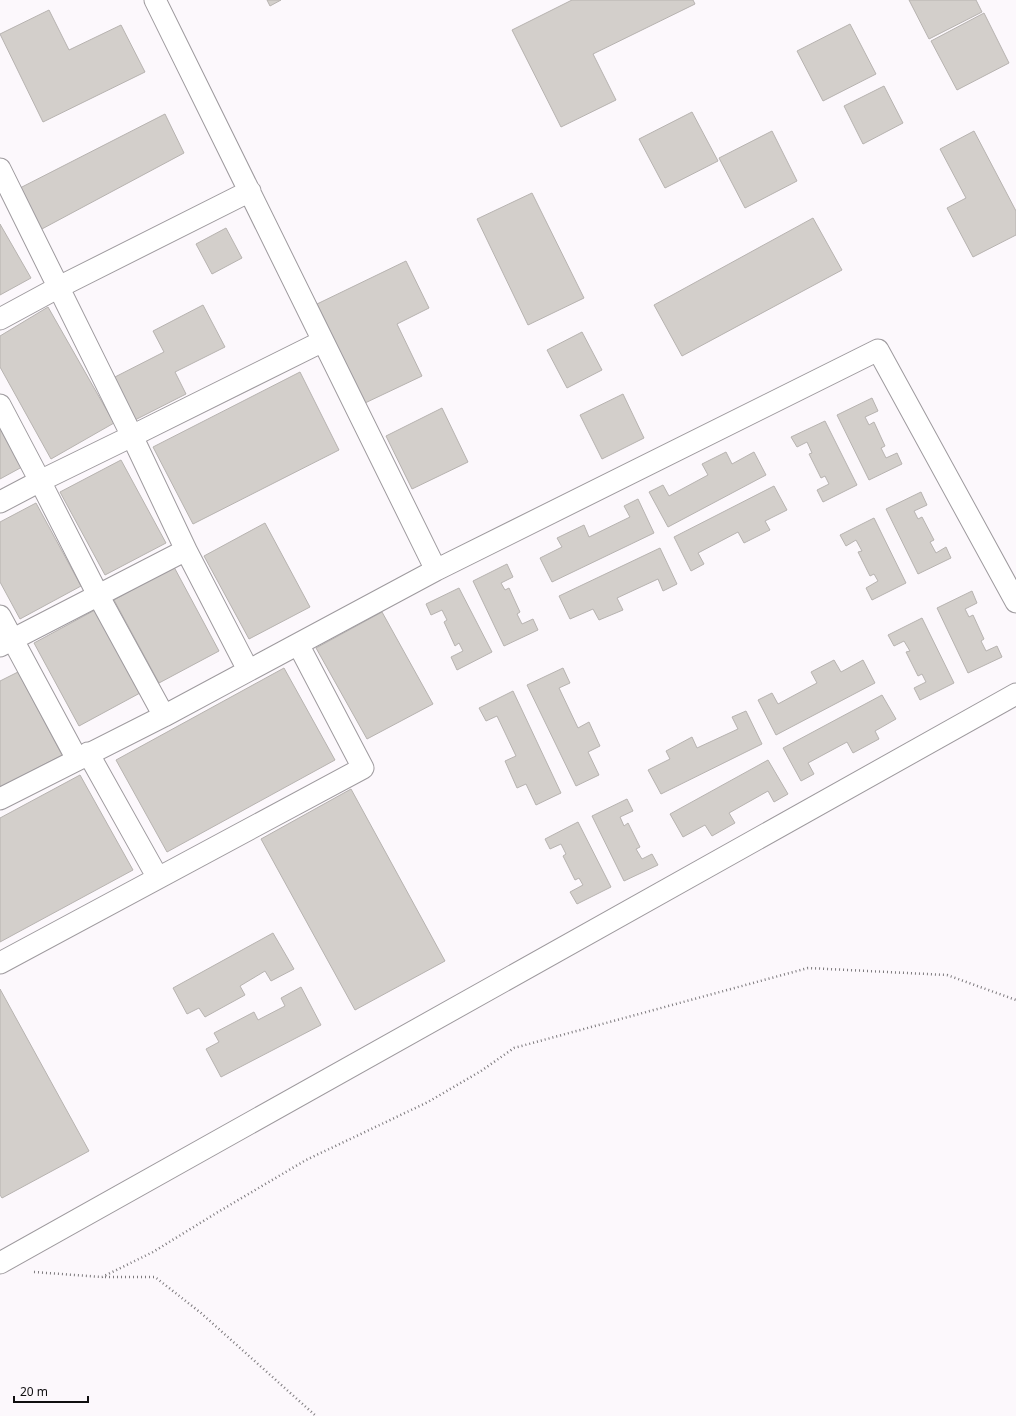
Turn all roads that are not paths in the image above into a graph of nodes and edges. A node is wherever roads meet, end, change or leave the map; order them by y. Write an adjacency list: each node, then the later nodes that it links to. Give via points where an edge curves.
1 (155, 0): 3 (street)
2 (0, 169): 4 (street)
3 (250, 192): 4 (street); 6 (street)
4 (58, 287): 5 (street); 8 (street)
5 (0, 319)
6 (323, 341): 8 (street); 12 (street)
7 (0, 405): 9 (street)
8 (132, 436): 9 (street); 11 (street)
9 (40, 480): 10 (street); 13 (street)
10 (0, 502)
11 (186, 550): 13 (street); 18 (street)
12 (436, 570): 14 (street, via 878,350); 17 (street)
13 (98, 595): 16 (street); 20 (street)
14 (1016, 602)
15 (0, 616): 16 (street)
16 (6, 643): 21 (street)
17 (298, 644): 18 (street); 23 (street, via 364,768)
18 (248, 670): 20 (street)
19 (1016, 694): 25 (street)
20 (164, 716): 21 (street)
21 (83, 756): 22 (street); 23 (street)
22 (0, 799)
23 (158, 878): 24 (street)
24 (0, 963)
25 (0, 1263)

